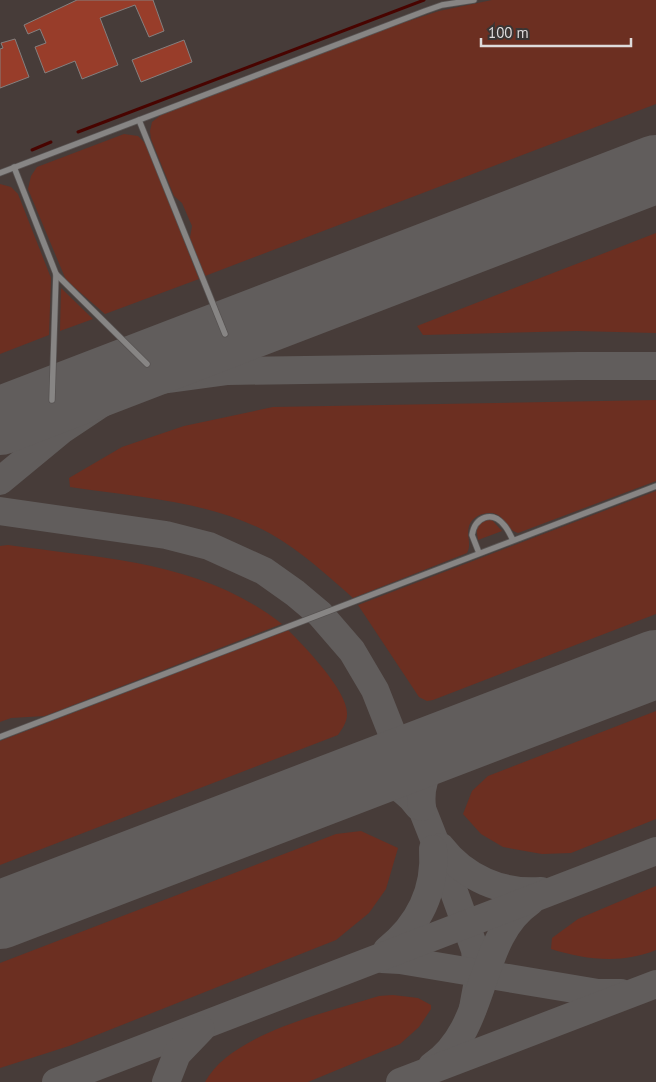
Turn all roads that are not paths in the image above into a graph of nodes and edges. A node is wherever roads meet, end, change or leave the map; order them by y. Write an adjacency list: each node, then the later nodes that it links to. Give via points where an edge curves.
1 (474, 0): 2 (lane, via 425,11)
2 (139, 120): 3 (lane); 6 (lane)
3 (14, 168): 4 (lane); 5 (lane)
4 (0, 173)
5 (56, 274): 7 (lane); 8 (lane)
6 (225, 334)
7 (147, 364)
8 (52, 400)
9 (656, 486): 10 (lane)
10 (513, 540): 11 (lane); 11 (lane, via 498,519 483,517 477,521 472,534)
11 (480, 554): 12 (lane)
12 (0, 737)

